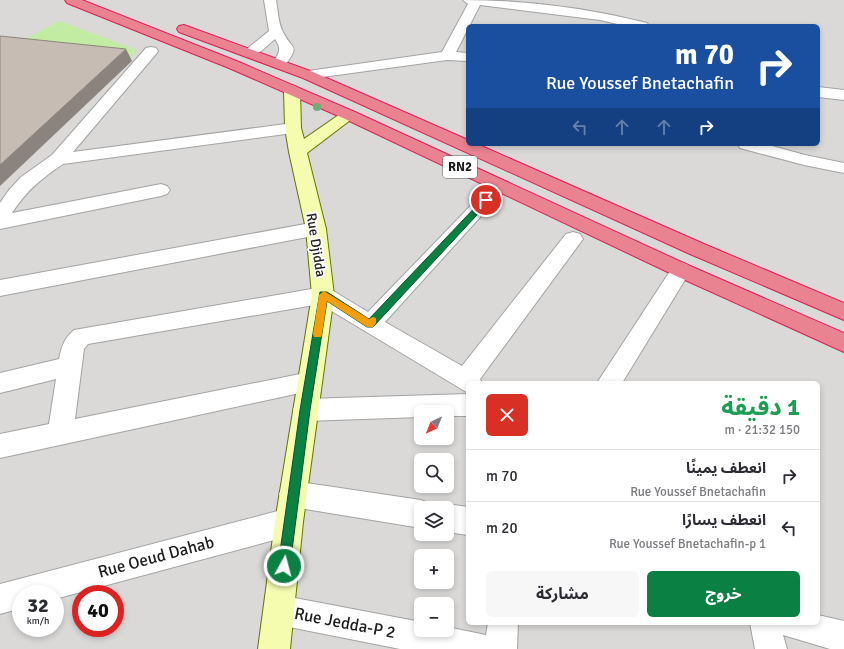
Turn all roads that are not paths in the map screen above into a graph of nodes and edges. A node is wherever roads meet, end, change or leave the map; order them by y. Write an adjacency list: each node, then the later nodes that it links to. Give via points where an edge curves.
1 (71, 0): 13 (highway, RN2)
2 (107, 0): 8 (highway, RN2)
3 (473, 0): 5 (street, via 600,16); 9 (street)
4 (267, 2): 6 (street)
5 (634, 24)
6 (276, 32): 8 (street); 11 (street, via 287,46 287,51)
7 (151, 51): 22 (street)
8 (249, 53): 11 (highway, RN2)
9 (447, 56): 10 (street); 12 (street)
10 (466, 57)
11 (279, 64): 12 (highway, RN2)
12 (308, 75): 18 (highway, RN2)
13 (292, 90): 16 (highway, RN2); 17 (street, Rue Djidda)
14 (820, 92): 15 (street)
15 (844, 95)
16 (349, 115): 21 (street); 30 (highway, RN2)
17 (294, 128): 21 (street, Rue Djidda); 22 (street)
18 (466, 146)
19 (467, 146): 33 (highway, RN2)
20 (753, 146): 23 (street)
21 (297, 152): 28 (street, Rue Djidda)
22 (58, 159): 26 (street, via 27,181 15,194)
23 (844, 168)
24 (161, 190): 27 (street)
25 (486, 200): 34 (street)
26 (0, 218)
27 (0, 222)
28 (316, 229): 31 (street); 32 (street, Rue Djidda)
29 (573, 239): 38 (street)
30 (681, 270): 35 (highway, RN2); 39 (street)
31 (0, 288)
32 (324, 295): 34 (street); 36 (street, via 82,336 73,345); 40 (street, Rue Djidda)
33 (844, 312)
34 (370, 324): 37 (street)
35 (844, 343)
36 (70, 366): 41 (street); 44 (street)
37 (466, 381)
38 (469, 381)
39 (610, 381)
40 (310, 382): 43 (street, Rue Djidda); 44 (street)
41 (0, 383)
42 (466, 405): 43 (street)
43 (305, 410): 46 (street, Rue Djidda)
44 (60, 433): 45 (street)
45 (0, 446)
46 (293, 494): 47 (street); 50 (street, Rue Djidda)
47 (414, 513)
48 (454, 519): 49 (street)
49 (466, 521)
50 (289, 522): 51 (street, Rue Oeud Dahab); 52 (street, Rue Djidda)
51 (0, 599)
52 (279, 610): 57 (street, Rue Djidda); 58 (street, Rue Jedda-P 2)
53 (503, 625): 59 (street)
54 (765, 625): 60 (street)
55 (800, 625): 56 (street)
56 (844, 635)
57 (274, 649)
58 (481, 649)
59 (501, 649)
60 (771, 649)

